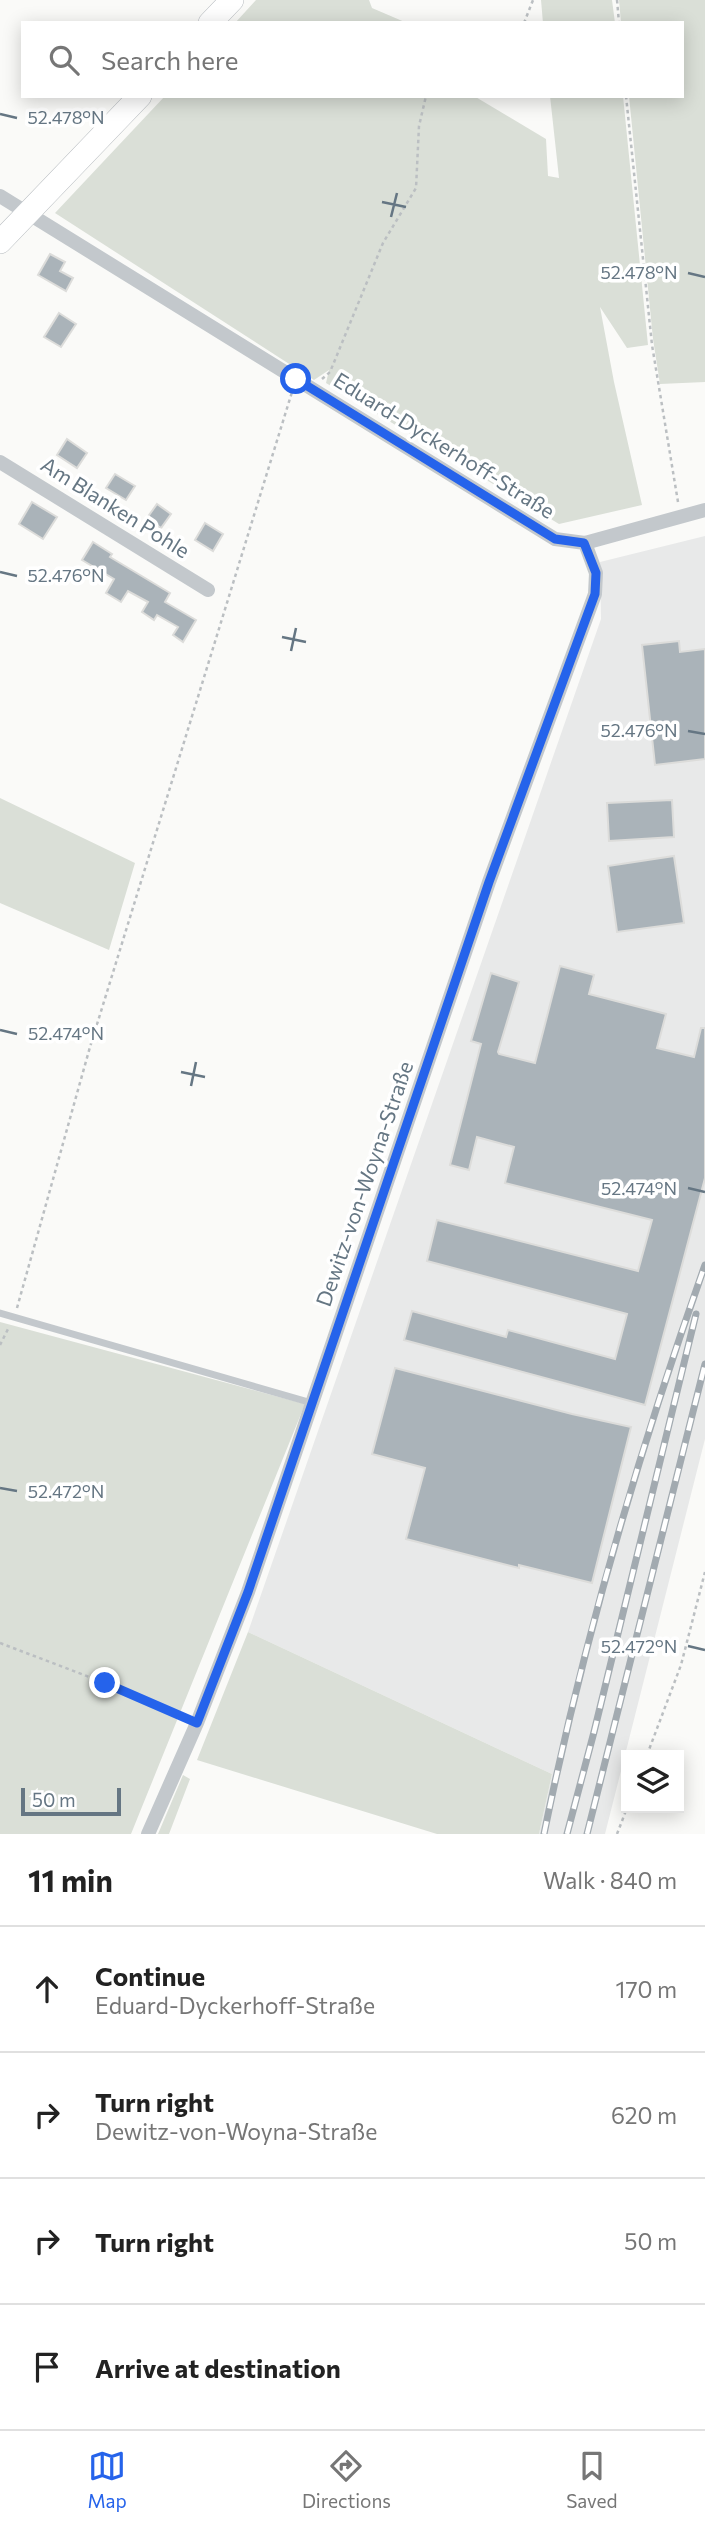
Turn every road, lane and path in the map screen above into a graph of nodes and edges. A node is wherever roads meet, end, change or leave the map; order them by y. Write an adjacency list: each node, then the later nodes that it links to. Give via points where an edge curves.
1 (232, 0): 4 (main road)
2 (533, 0): 5 (path)
3 (617, 0): 6 (path)
4 (212, 21)
5 (525, 21)
6 (619, 21)
7 (138, 98): 11 (main road)
8 (426, 98): 14 (path, via 419,126 416,188 383,243 330,372)
9 (626, 98): 17 (path, via 652,345)
10 (0, 196): 11 (street, Eduard-Dyckerhoff-Straße)
11 (29, 213): 12 (main road); 13 (street, Eduard-Dyckerhoff-Straße)
12 (0, 242)
13 (296, 379): 14 (street, Eduard-Dyckerhoff-Straße); 21 (path, via 90,1047)
14 (312, 389): 18 (street, Eduard-Dyckerhoff-Straße, via 555,539)
15 (0, 462): 19 (street, Am Blanken Pohle)
16 (705, 510): 17 (street)
17 (680, 516): 18 (street)
18 (584, 543): 23 (street, Dewitz-von-Woyna-Straße, via 596,573 595,594 489,882)
19 (208, 590)
20 (0, 1314): 21 (lane)
21 (14, 1318): 22 (path); 23 (lane)
22 (0, 1345)
23 (314, 1404): 26 (street, Dewitz-von-Woyna-Straße)
24 (705, 1572): 27 (path, via 681,1665)
25 (0, 1643): 26 (path)
26 (197, 1723): 29 (street, Dewitz-von-Woyna-Straße)
27 (649, 1750)
28 (625, 1813): 30 (path)
29 (148, 1834)
30 (617, 1834)

